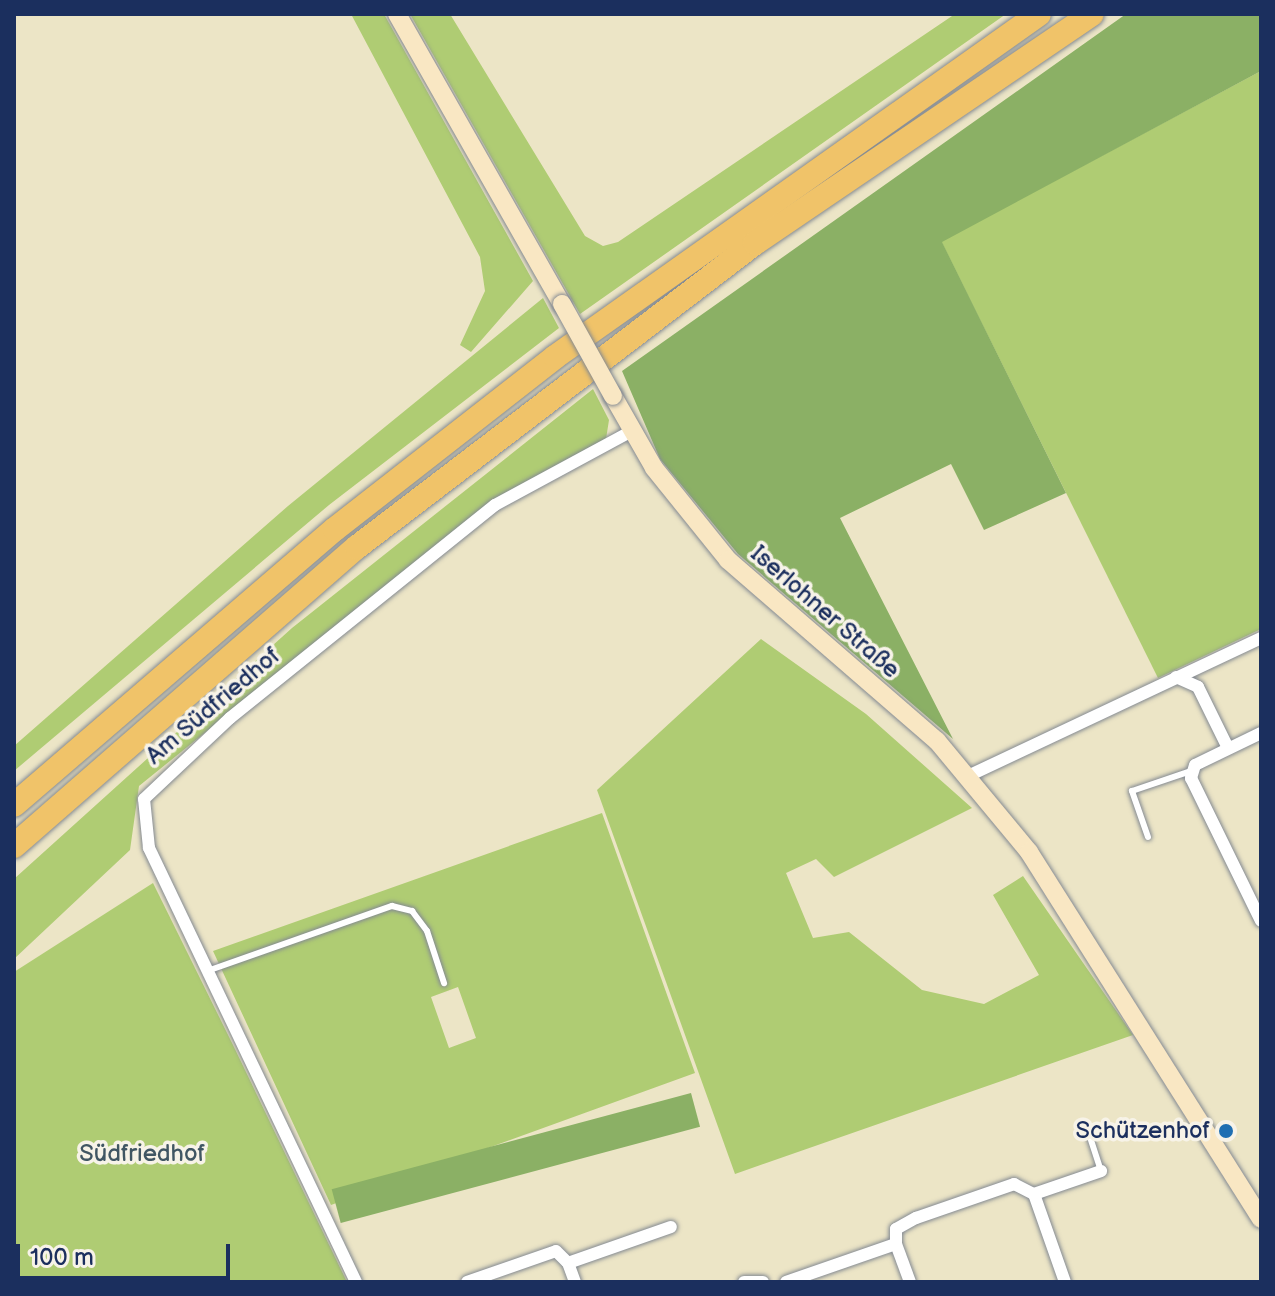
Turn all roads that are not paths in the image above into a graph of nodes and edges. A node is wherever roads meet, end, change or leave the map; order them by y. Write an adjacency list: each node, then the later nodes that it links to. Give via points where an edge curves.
1 (397, 14): 4 (main road, Iserlohner Straße, bridge)
2 (1039, 14): 7 (highway, via 555,357)
3 (1092, 14): 15 (highway, via 755,243 357,547)
4 (632, 431): 11 (main road, Iserlohner Straße, via 728,560); 17 (street, Am Südfriedhof, via 495,505 152,785 140,813 149,848)
5 (1261, 638): 6 (street)
6 (1176, 677): 9 (street, via 1198,687); 11 (street)
7 (114, 713): 12 (highway); 13 (highway)
8 (1261, 733): 9 (street)
9 (1228, 748): 10 (street)
10 (1194, 770): 14 (lane, via 1132,791); 16 (street, via 1191,778)
11 (968, 776): 22 (main road, Iserlohner Straße, via 1029,852)
12 (14, 785)
13 (14, 805)
14 (1148, 837)
15 (14, 846)
16 (1261, 921)
17 (210, 970): 18 (lane, via 392,906 412,911 427,931); 26 (street, Am Südfriedhof)
18 (444, 983)
19 (1089, 1134): 20 (lane)
20 (1101, 1171): 21 (street)
21 (1034, 1194): 24 (street, via 1014,1184 916,1218 896,1229); 33 (street)
22 (1261, 1219)
23 (671, 1227): 25 (street)
24 (896, 1244): 31 (street); 32 (street)
25 (568, 1263): 27 (street, via 556,1251); 28 (street)
26 (356, 1282)
27 (467, 1282)
28 (575, 1282)
29 (744, 1282): 30 (street)
30 (763, 1282)
31 (786, 1282)
32 (910, 1282)
33 (1065, 1282)

